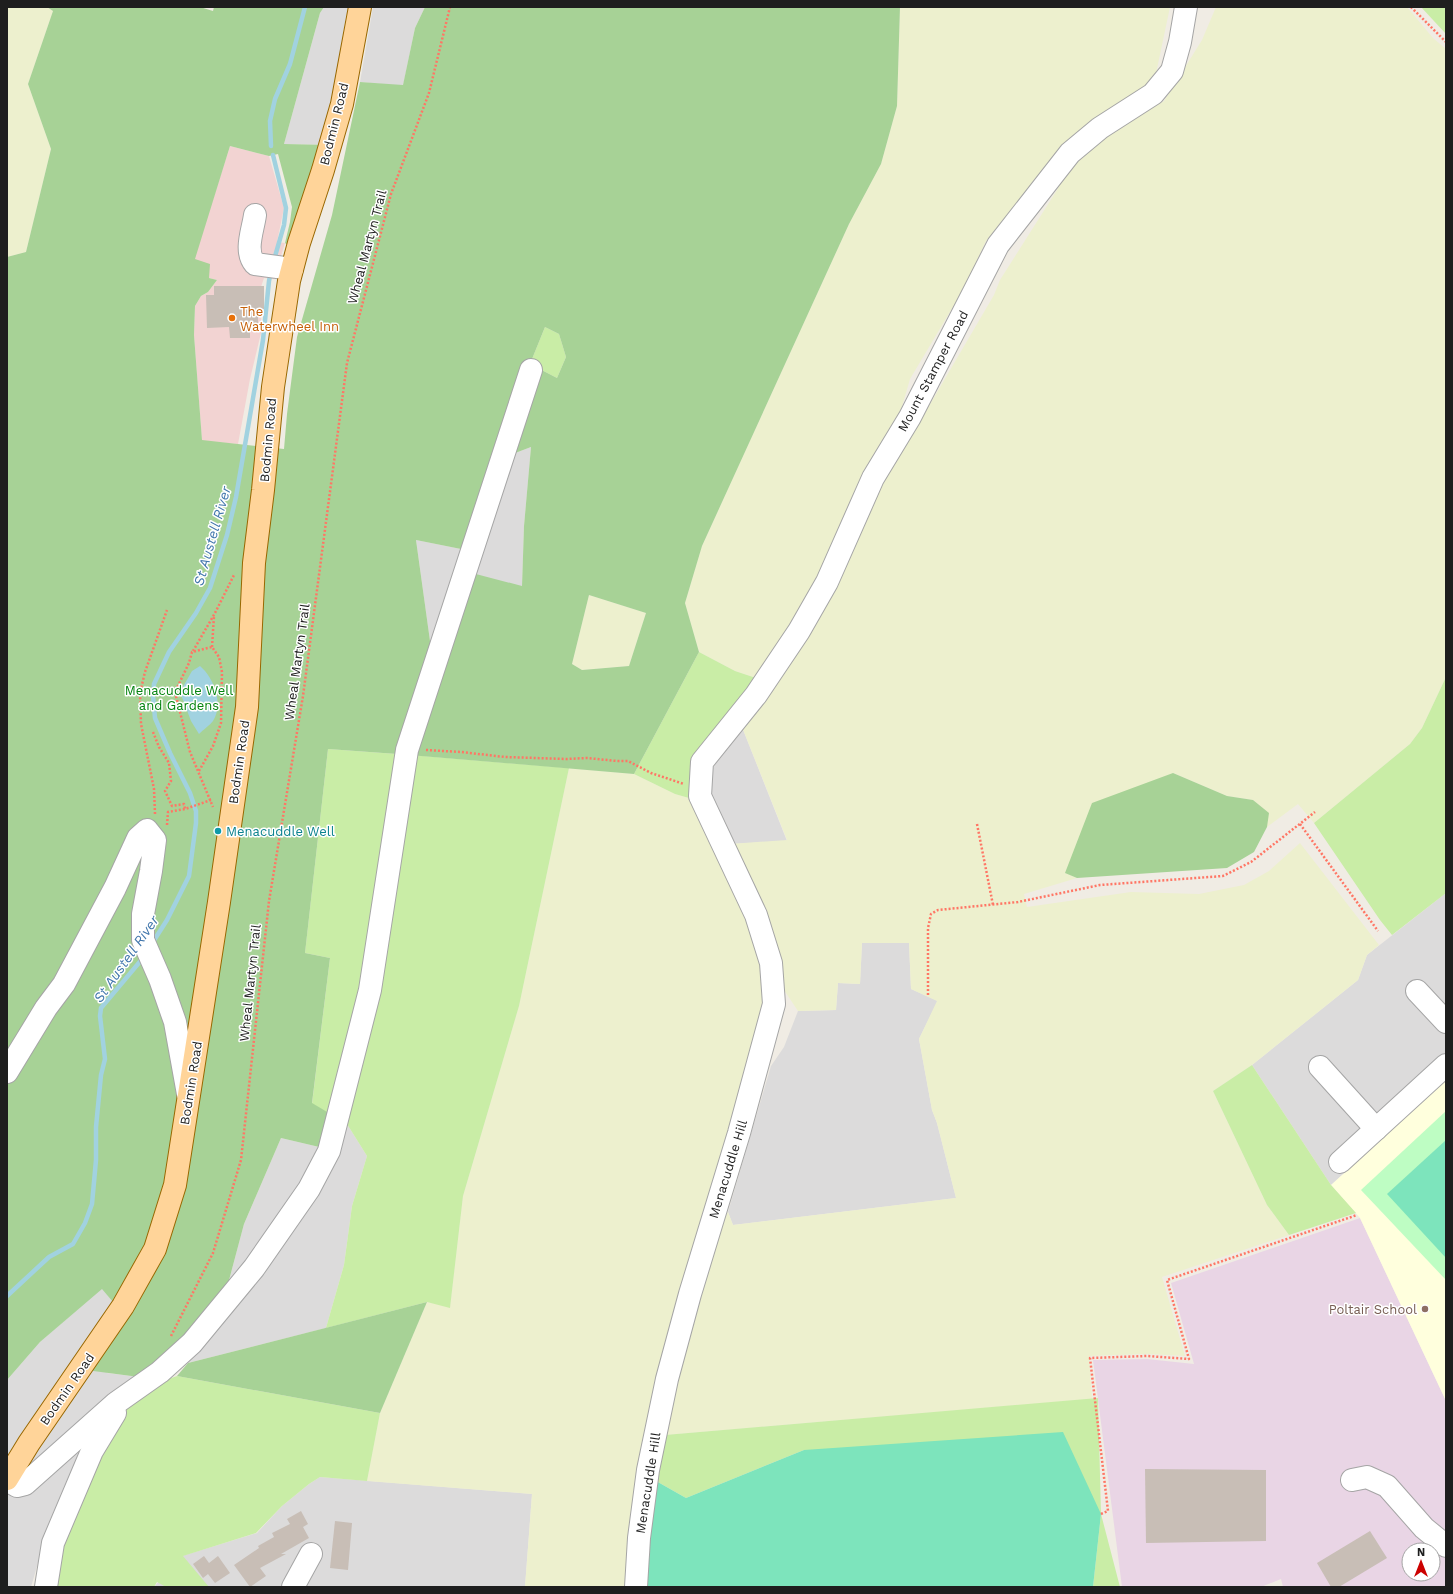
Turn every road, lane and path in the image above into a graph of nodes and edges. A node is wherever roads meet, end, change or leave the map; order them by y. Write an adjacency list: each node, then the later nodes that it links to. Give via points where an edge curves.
1 (360, 7): 7 (main road, Bodmin Road, via 342,104 322,170 299,244)
2 (450, 7): 37 (path, Wheal Martyn Trail, via 429,93 391,194 347,363 303,696 269,901 241,1160 213,1252)
3 (1186, 7): 16 (street, Mount Stamper Road, via 1172,71 1153,94 1100,128 1070,153 998,245 910,417 873,478 827,582 799,631 756,695)
4 (1411, 7): 5 (path)
5 (1446, 42)
6 (255, 215): 7 (street, via 249,252 251,259 255,264)
7 (280, 267): 33 (main road, Bodmin Road, via 273,387 254,563 247,707)
8 (530, 370): 15 (street)
9 (234, 574): 11 (path)
10 (167, 610): 24 (path, via 140,694 141,724 154,790)
11 (215, 613): 12 (path); 13 (path)
12 (212, 647): 13 (path); 17 (path, via 219,657 222,672 221,723 213,746)
13 (192, 652): 17 (path, via 175,692 190,752)
14 (153, 732): 20 (path, via 169,763 171,781 165,791 172,806 184,804)
15 (408, 750): 18 (path, via 628,761 651,773); 38 (street, via 370,990 329,1151 309,1189 254,1268 202,1332 160,1372)
16 (702, 762): 18 (street, Menacuddle Hill)
17 (198, 771): 19 (path, via 210,800)
18 (700, 786): 46 (street, Menacuddle Hill, via 700,796 756,915 772,963 774,1004 667,1379 648,1470 639,1538)
19 (190, 807)
20 (185, 809)
21 (1315, 812): 23 (path)
22 (977, 824): 25 (path)
23 (1300, 824): 25 (path, via 1251,862 1223,876 1100,886); 26 (path)
24 (155, 840): 32 (street, via 147,830 138,838 115,888 64,984 46,1008); 33 (street, via 142,914 143,940 175,1022)
25 (993, 905): 28 (path, via 938,910 931,914 928,928)
26 (1378, 931)
27 (1417, 991): 29 (street)
28 (928, 995)
29 (1446, 1022)
30 (1446, 1064): 34 (street)
31 (1320, 1067): 34 (street)
32 (7, 1072)
33 (188, 1098): 39 (main road, Bodmin Road, via 175,1185 155,1249 124,1306)
34 (1376, 1129): 35 (street)
35 (1340, 1162)
36 (1357, 1215): 41 (path, via 1168,1280 1189,1359 1147,1356 1090,1358 1108,1511)
37 (180, 1321)
38 (124, 1398): 39 (street, via 25,1484 17,1486); 44 (street, via 92,1451 53,1543)
39 (7, 1479)
40 (1352, 1480): 42 (street, via 1367,1477 1387,1486 1424,1528)
41 (1101, 1514)
42 (1446, 1546)
43 (311, 1554): 45 (street)
44 (46, 1587)
45 (294, 1587)
46 (636, 1587)

